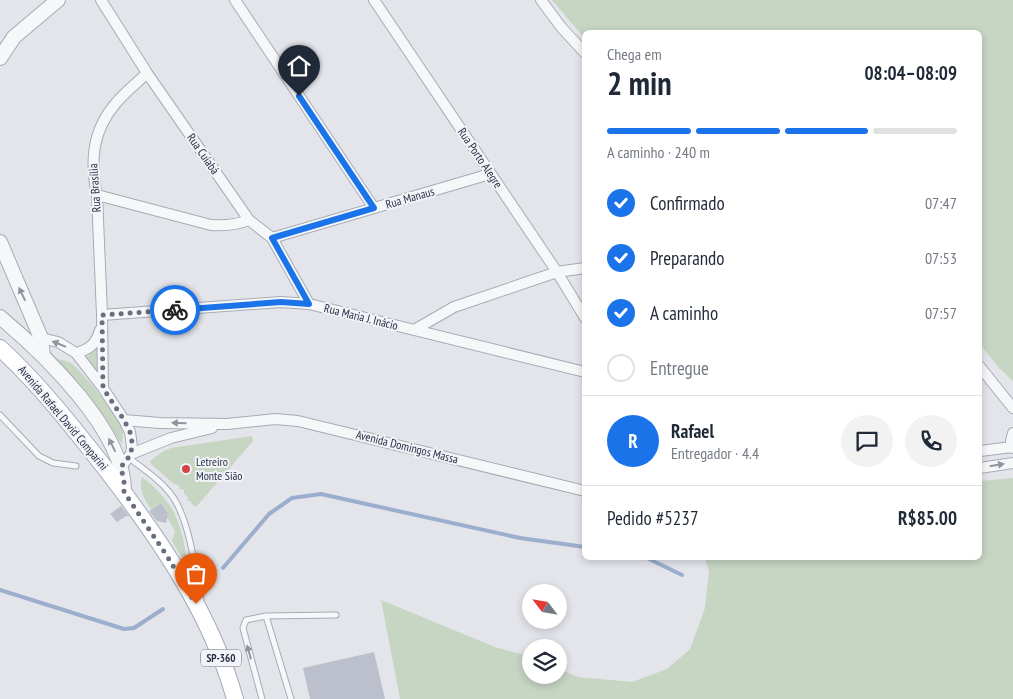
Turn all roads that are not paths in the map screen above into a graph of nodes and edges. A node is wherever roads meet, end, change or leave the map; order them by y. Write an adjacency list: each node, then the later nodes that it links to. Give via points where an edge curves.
1 (58, 0): 7 (street, via 14,37)
2 (101, 0): 8 (street, Rua Cuiabá)
3 (235, 0): 11 (street)
4 (374, 0): 9 (street, Rua Porto Alegre)
5 (541, 0): 6 (street)
6 (582, 50)
7 (0, 58)
8 (147, 73): 10 (street, Rua Brasília, via 115,103 100,128 93,153); 12 (street, Rua Cuiabá)
9 (490, 174): 11 (street, Rua Manaus); 16 (street, Rua Porto Alegre)
10 (97, 195): 12 (street, via 211,225 237,225); 20 (street, Rua Brasília)
11 (374, 208): 13 (street, Rua Manaus)
12 (249, 220): 13 (street, Rua Cuiabá)
13 (272, 238): 17 (street, Rua Cuiabá)
14 (0, 242): 22 (street, one-way to 14)
15 (582, 268): 16 (street)
16 (557, 272): 18 (street, Rua Porto Alegre); 21 (street, via 454,307)
17 (309, 304): 20 (street, Rua Maria J. Inácio, via 281,302); 21 (street, Rua Maria J. Inácio)
18 (582, 313)
19 (0, 317): 25 (street)
20 (102, 318): 24 (street, via 95,343); 28 (street, Rua Brasília)
21 (414, 330): 27 (street, Rua Maria J. Inácio)
22 (42, 338): 24 (street, one-way to 22, via 58,342); 25 (street)
23 (0, 348): 41 (main road, Avenida Rafael David Comparini, via 25,371 70,423)
24 (76, 353): 28 (street)
25 (43, 356): 36 (street, one-way to 25, via 114,448 102,426)
26 (982, 369): 29 (street)
27 (582, 371)
28 (103, 388): 31 (street)
29 (1013, 408)
30 (0, 415): 38 (lane, via 39,456 53,463)
31 (124, 420): 32 (street, Avenida Domingos Massa, one-way to 31); 36 (street, via 130,432)
32 (227, 424): 36 (street, Avenida Domingos Massa, via 171,438); 40 (street, Avenida Domingos Massa, via 275,419 298,421)
33 (1013, 433): 34 (street)
34 (1013, 448): 35 (street)
35 (982, 451)
36 (127, 459): 41 (street); 44 (lane, via 163,486 176,502 195,565)
37 (1013, 463): 39 (street, one-way to 37)
38 (76, 466)
39 (982, 468)
40 (582, 490)
41 (124, 492): 44 (main road, Avenida Rafael David Comparini)
42 (336, 615): 43 (lane)
43 (266, 616): 46 (lane, one-way to 43, via 243,625 248,619); 47 (lane)
44 (204, 618): 45 (main road, SP-360)
45 (235, 699)
46 (262, 699)
47 (291, 699)

